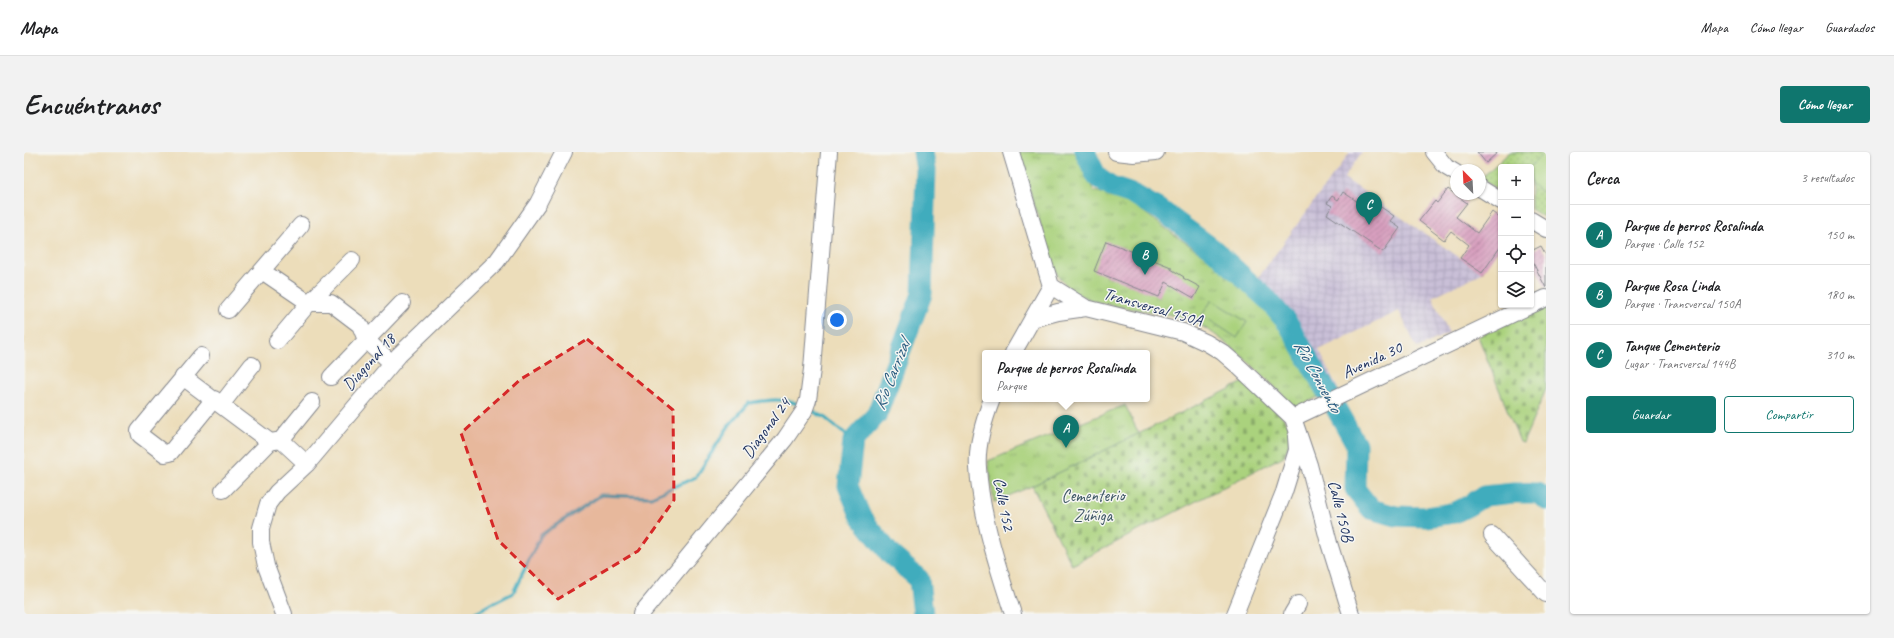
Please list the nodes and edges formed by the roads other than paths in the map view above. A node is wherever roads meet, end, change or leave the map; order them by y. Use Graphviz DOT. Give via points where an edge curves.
graph roads {
  1 [pos="564,152"];
  2 [pos="829,152"];
  3 [pos="1011,152"];
  4 [pos="1116,152"];
  5 [pos="1156,152"];
  6 [pos="1421,152"];
  7 [pos="1434,152"];
  8 [pos="1450,169"];
  9 [pos="1450,169"];
  10 [pos="1486,192"];
  11 [pos="1499,200"];
  12 [pos="1534,222"];
  13 [pos="301,225"];
  14 [pos="1546,229"];
  15 [pos="352,260"];
  16 [pos="262,271"];
  17 [pos="1051,286"];
  18 [pos="1546,298"];
  19 [pos="309,303"];
  20 [pos="402,303"];
  21 [pos="1086,308"];
  22 [pos="228,310"];
  23 [pos="1032,319"];
  24 [pos="366,340"];
  25 [pos="277,341"];
  26 [pos="1014,350"];
  27 [pos="201,356"];
  28 [pos="392,363"];
  29 [pos="252,365"];
  30 [pos="183,377"];
  31 [pos="332,377"];
  32 [pos="217,402"];
  33 [pos="312,402"];
  34 [pos="991,402"];
  35 [pos="1293,418"];
  36 [pos="275,441"];
  37 [pos="307,464"];
  38 [pos="223,490"];
  39 [pos="1492,535"];
  40 [pos="1546,594"];
  41 [pos="284,614"];
  42 [pos="641,614"];
  43 [pos="1013,614"];
  44 [pos="1235,614"];
  45 [pos="1350,614"];
  1 -- 28 [label="street, Diagonal 18" via="538,203 497,261"];
  2 -- 42 [label="street, Diagonal 24" via="812,369 804,411 785,439"];
  3 -- 17 [label="street"];
  4 -- 5 [label="street"];
  6 -- 8 [label="street"];
  7 -- 9 [label="street"];
  10 -- 11 [label="street"];
  12 -- 14 [label="street"];
  13 -- 16 [label="street"];
  15 -- 19 [label="street"];
  16 -- 19 [label="street"];
  16 -- 22 [label="street"];
  17 -- 21 [label="street, Transversal 150A"];
  17 -- 23 [label="street"];
  18 -- 35 [label="street, Avenida 30"];
  19 -- 24 [label="street" via="331,303 360,325"];
  19 -- 25 [label="street"];
  20 -- 24 [label="street"];
  21 -- 23 [label="street"];
  21 -- 35 [label="street, Transversal 150A" via="1195,336 1222,352"];
  23 -- 26 [label="street"];
  24 -- 28 [label="street"];
  24 -- 31 [label="street"];
  27 -- 30 [label="street"];
  28 -- 37 [label="street, Diagonal 18"];
  29 -- 32 [label="street"];
  30 -- 32 [label="street"];
  30 -- 32 [label="street" via="139,431 140,435 165,454 170,453"];
  32 -- 36 [label="street"];
  33 -- 36 [label="street"];
  34 -- 43 [label="street, Calle 152" via="984,424 978,467 992,543"];
  35 -- 44 [label="street" via="1297,440 1296,453 1271,529"];
  35 -- 45 [label="street, Calle 150B" via="1309,465"];
  36 -- 37 [label="street"];
  36 -- 38 [label="street"];
  37 -- 41 [label="street, Diagonal 18" via="268,504 261,528 266,566"];
  39 -- 40 [label="street"];
}
